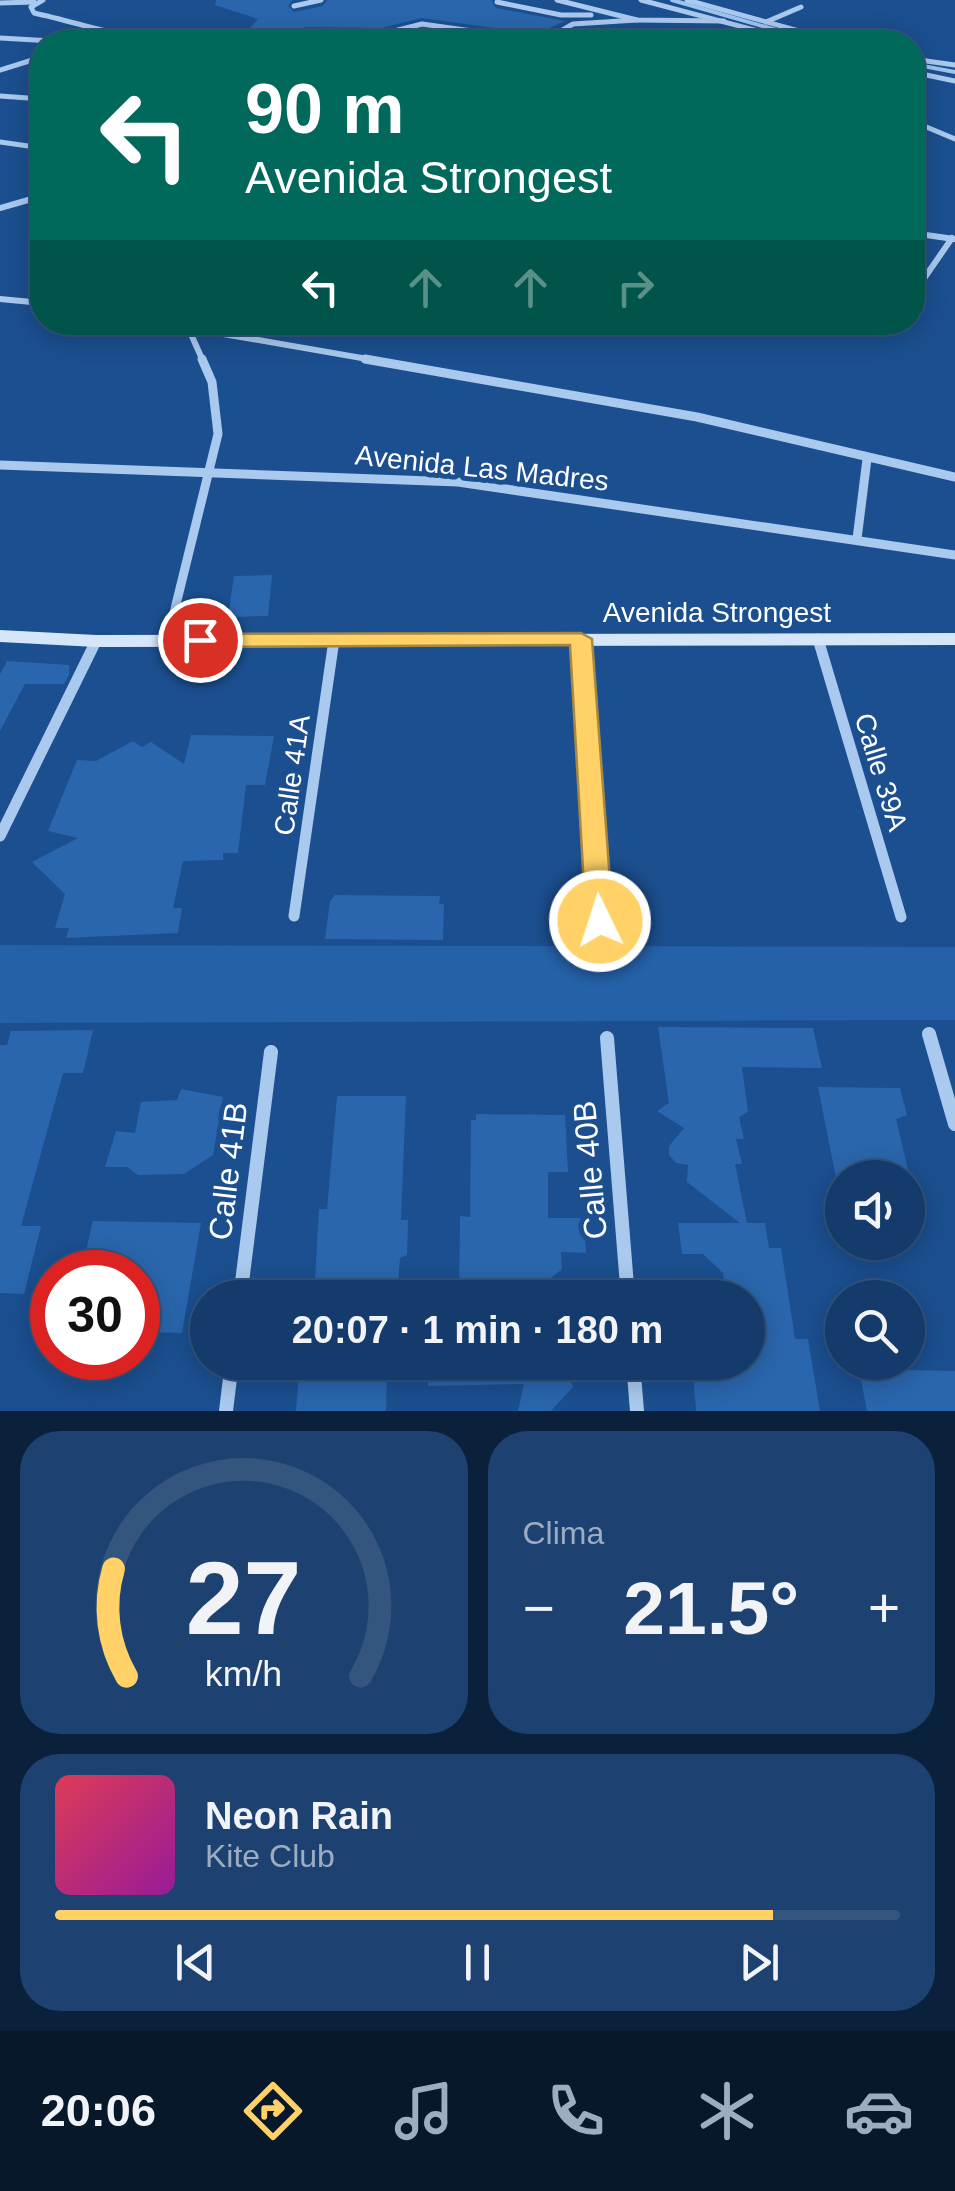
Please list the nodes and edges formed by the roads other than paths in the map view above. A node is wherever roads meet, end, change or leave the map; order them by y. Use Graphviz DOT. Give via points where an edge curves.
graph roads {
  1 [pos="321,0"];
  2 [pos="558,0"];
  3 [pos="642,0"];
  4 [pos="687,0"];
  5 [pos="41,1"];
  6 [pos="653,1"];
  7 [pos="496,2"];
  8 [pos="0,4"];
  9 [pos="294,6"];
  10 [pos="801,7"];
  11 [pos="607,12"];
  12 [pos="637,20"];
  13 [pos="724,21"];
  14 [pos="765,22"];
  15 [pos="106,30"];
  16 [pos="398,30"];
  17 [pos="465,30"];
  18 [pos="563,30"];
  19 [pos="757,30"];
  20 [pos="795,30"];
  21 [pos="0,38"];
  22 [pos="30,40"];
  23 [pos="30,61"];
  24 [pos="925,61"];
  25 [pos="955,65"];
  26 [pos="0,70"];
  27 [pos="925,75"];
  28 [pos="955,81"];
  29 [pos="0,96"];
  30 [pos="30,98"];
  31 [pos="925,126"];
  32 [pos="955,139"];
  33 [pos="0,142"];
  34 [pos="30,146"];
  35 [pos="30,199"];
  36 [pos="0,208"];
  37 [pos="925,235"];
  38 [pos="954,239"];
  39 [pos="925,277"];
  40 [pos="0,299"];
  41 [pos="30,302"];
  42 [pos="191,335"];
  43 [pos="242,335"];
  44 [pos="867,460"];
  45 [pos="0,465"];
  46 [pos="210,474"];
  47 [pos="955,477"];
  48 [pos="856,539"];
  49 [pos="955,555"];
  50 [pos="0,636"];
  51 [pos="581,639"];
  52 [pos="955,639"];
  53 [pos="166,640"];
  54 [pos="334,640"];
  55 [pos="818,640"];
  56 [pos="96,641"];
  57 [pos="0,836"];
  58 [pos="294,916"];
  59 [pos="901,916"];
  60 [pos="600,921"];
  61 [pos="928,1034"];
  62 [pos="607,1038"];
  63 [pos="271,1052"];
  64 [pos="955,1124"];
  65 [pos="242,1280"];
  66 [pos="627,1280"];
  67 [pos="230,1380"];
  68 [pos="634,1380"];
  69 [pos="226,1411"];
  70 [pos="637,1411"];
  1 -- 9 [label="street"];
  2 -- 11 [label="street"];
  3 -- 6 [label="street"];
  4 -- 14 [label="street"];
  5 -- 8 [label="street"];
  5 -- 15 [label="street" via="31,6 34,12"];
  6 -- 13 [label="street"];
  7 -- 11 [label="street" via="561,15"];
  10 -- 14 [label="street"];
  11 -- 12 [label="street"];
  12 -- 13 [label="street"];
  12 -- 18 [label="street"];
  13 -- 19 [label="street"];
  14 -- 20 [label="street"];
  16 -- 17 [label="street" via="422,24"];
  21 -- 22 [label="street"];
  23 -- 26 [label="street"];
  24 -- 25 [label="street"];
  27 -- 28 [label="street"];
  29 -- 30 [label="street"];
  31 -- 32 [label="street"];
  33 -- 34 [label="street"];
  35 -- 36 [label="street"];
  37 -- 38 [label="street"];
  38 -- 39 [label="street"];
  40 -- 41 [label="street"];
  42 -- 46 [label="street" via="216,404"];
  43 -- 44 [label="street" via="697,417"];
  44 -- 47 [label="street"];
  44 -- 48 [label="street"];
  45 -- 46 [label="street, Avenida Las Madres"];
  46 -- 48 [label="street, Avenida Las Madres" via="458,482"];
  46 -- 53 [label="street"];
  48 -- 49 [label="street, Avenida Las Madres"];
  50 -- 56 [label="main road, Avenida Strongest"];
  51 -- 54 [label="main road, Avenida Strongest"];
  51 -- 55 [label="main road, Avenida Strongest"];
  51 -- 60 [label="street"];
  52 -- 55 [label="main road, Avenida Strongest"];
  53 -- 54 [label="main road, Avenida Strongest"];
  53 -- 56 [label="main road, Avenida Strongest"];
  54 -- 58 [label="street, Calle 41A"];
  55 -- 59 [label="street, Calle 39A"];
  56 -- 57 [label="street"];
  61 -- 64 [label="street"];
  62 -- 66 [label="street, Calle 40B"];
  63 -- 65 [label="street, Calle 41B"];
  67 -- 69 [label="street"];
  68 -- 70 [label="street"];
}
